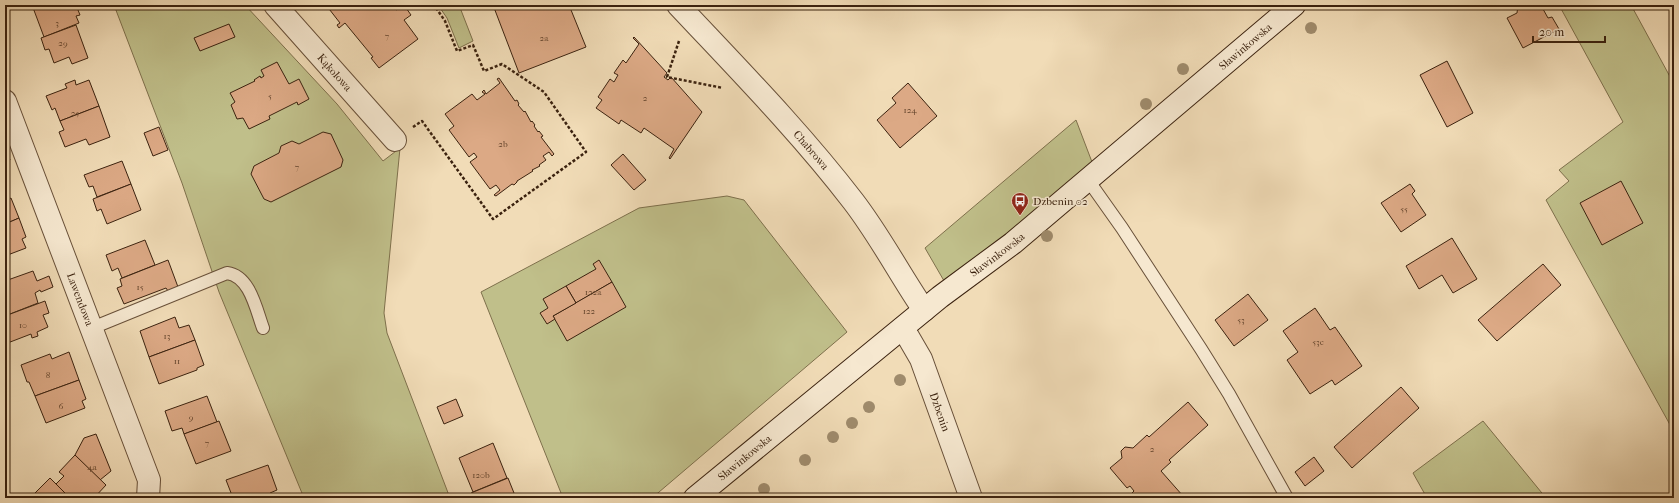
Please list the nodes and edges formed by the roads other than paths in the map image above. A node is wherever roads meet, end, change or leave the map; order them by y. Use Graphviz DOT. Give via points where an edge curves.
graph roads {
  1 [pos="275,5"];
  2 [pos="678,5"];
  3 [pos="1294,5"];
  4 [pos="5,101"];
  5 [pos="395,140"];
  6 [pos="1088,180"];
  7 [pos="924,310"];
  8 [pos="92,328"];
  9 [pos="263,328"];
  10 [pos="903,328"];
  11 [pos="148,498"];
  12 [pos="695,498"];
  13 [pos="971,498"];
  14 [pos="1287,498"];
  1 -- 5 [label="street, Kąkolowa"];
  2 -- 7 [label="street, Chabrowa" via="792,126 826,166 869,224"];
  3 -- 6 [label="street, Sławinkowska"];
  4 -- 8 [label="street, Lawendowa"];
  6 -- 7 [label="street, Sławinkowska" via="1013,243"];
  6 -- 14 [label="lane" via="1202,349 1230,394"];
  7 -- 10 [label="street, Sławinkowska"];
  8 -- 9 [label="lane" via="227,273 235,274 247,288"];
  8 -- 11 [label="street, Lawendowa" via="150,480"];
  10 -- 12 [label="street, Sławinkowska"];
  10 -- 13 [label="street, Dzbenin" via="922,359"];
}
